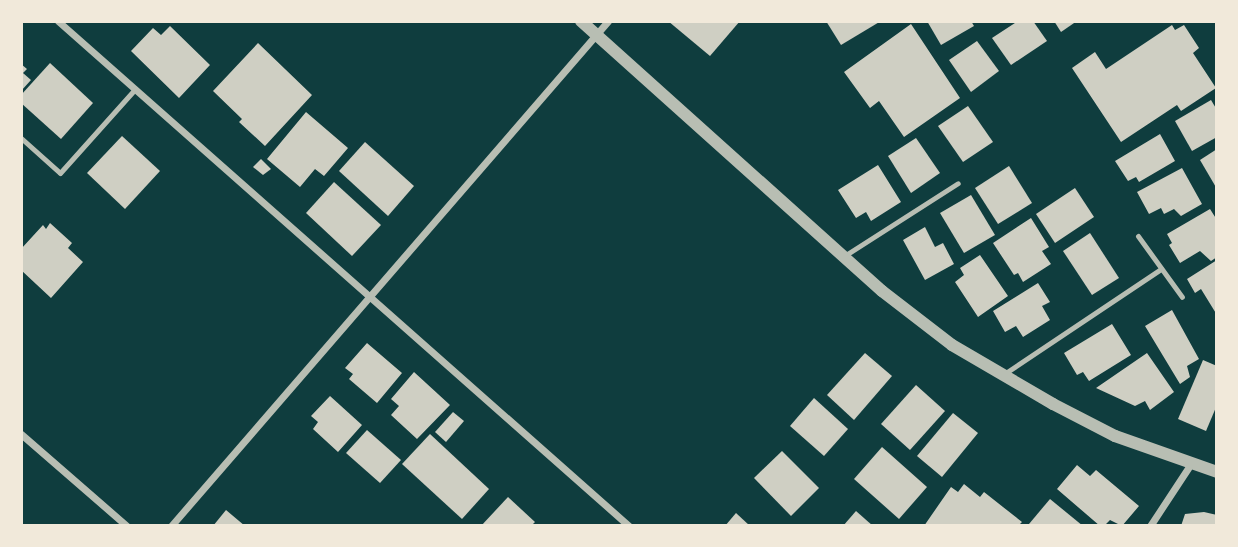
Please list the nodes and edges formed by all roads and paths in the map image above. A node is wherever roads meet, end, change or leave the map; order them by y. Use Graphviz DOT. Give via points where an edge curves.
graph roads {
  1 [pos="58,21"];
  2 [pos="581,21"];
  3 [pos="608,21"];
  4 [pos="596,35"];
  5 [pos="135,89"];
  6 [pos="21,138"];
  7 [pos="958,183"];
  8 [pos="1138,236"];
  9 [pos="844,256"];
  10 [pos="1161,270"];
  11 [pos="371,296"];
  12 [pos="1182,298"];
  13 [pos="1001,376"];
  14 [pos="21,433"];
  15 [pos="1190,465"];
  16 [pos="1217,472"];
  17 [pos="127,526"];
  18 [pos="171,526"];
  19 [pos="629,526"];
  20 [pos="1150,526"];
  1 -- 5 [label="street"];
  2 -- 4 [label="street"];
  3 -- 4 [label="street"];
  4 -- 9 [label="street"];
  4 -- 11 [label="street"];
  5 -- 6 [label="lane" via="60,173"];
  5 -- 11 [label="street"];
  7 -- 9 [label="lane"];
  8 -- 10 [label="lane"];
  9 -- 13 [label="street" via="932,330"];
  10 -- 12 [label="lane"];
  10 -- 13 [label="lane"];
  11 -- 18 [label="street"];
  11 -- 19 [label="street"];
  13 -- 15 [label="street" via="1115,436"];
  14 -- 17 [label="street"];
  15 -- 16 [label="street"];
  15 -- 20 [label="street"];
}
